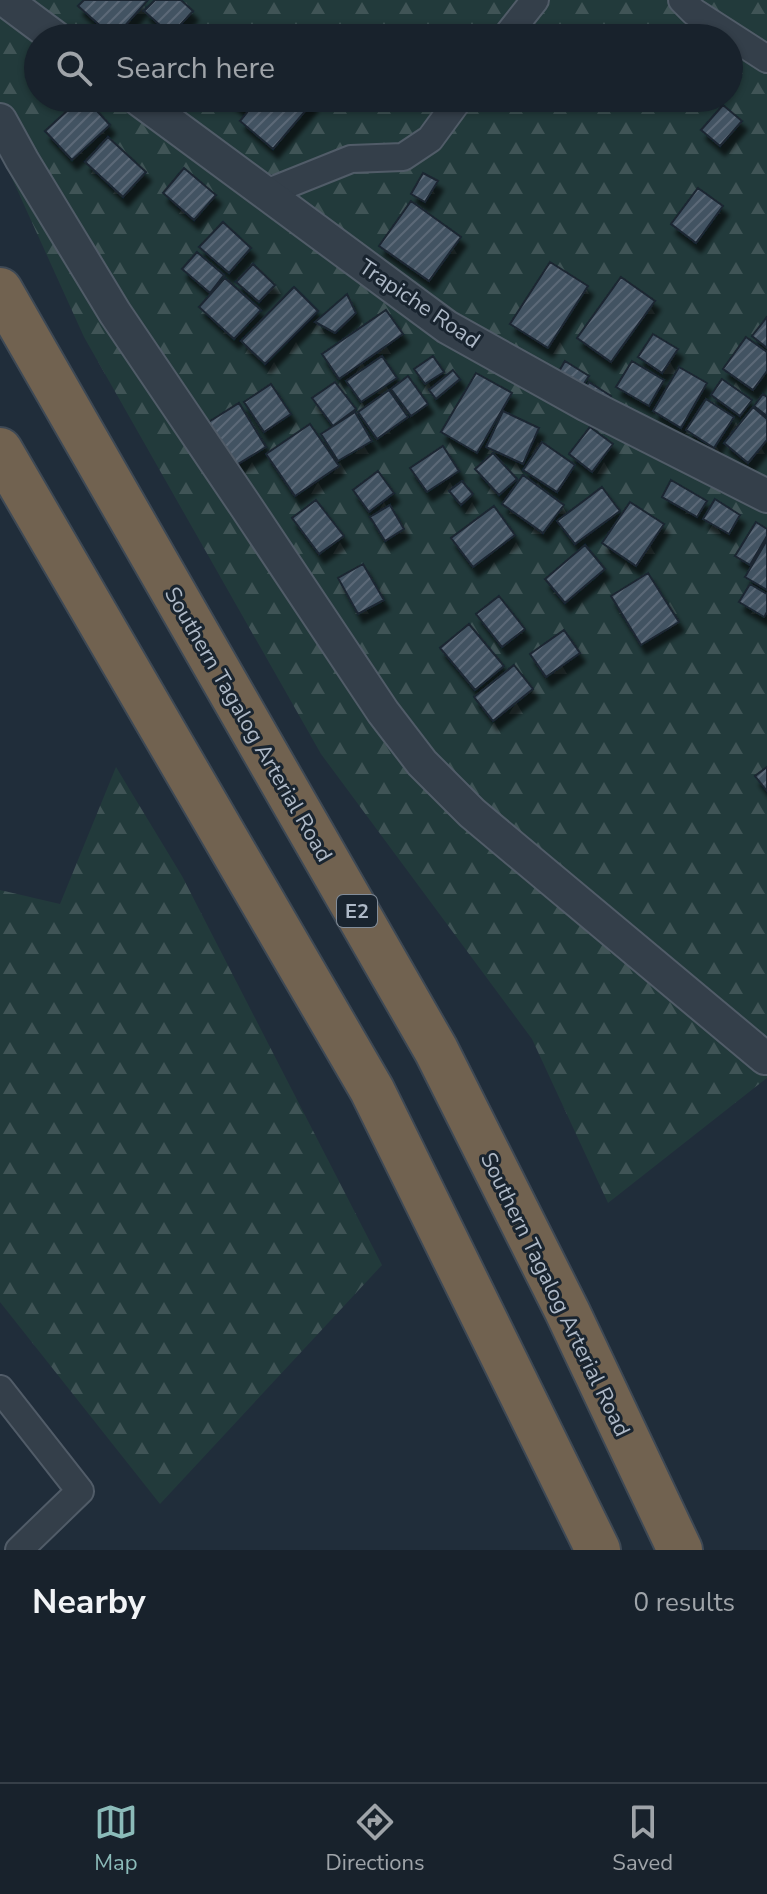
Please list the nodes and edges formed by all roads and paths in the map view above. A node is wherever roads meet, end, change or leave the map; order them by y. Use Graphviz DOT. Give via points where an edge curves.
graph roads {
  1 [pos="5,0"];
  2 [pos="535,0"];
  3 [pos="682,0"];
  4 [pos="37,24"];
  5 [pos="516,24"];
  6 [pos="713,24"];
  7 [pos="743,44"];
  8 [pos="767,59"];
  9 [pos="156,112"];
  10 [pos="450,112"];
  11 [pos="0,120"];
  12 [pos="266,193"];
  13 [pos="0,290"];
  14 [pos="0,450"];
  15 [pos="764,489"];
  16 [pos="765,1058"];
  17 [pos="0,1389"];
  18 [pos="19,1550"];
  19 [pos="598,1550"];
  20 [pos="680,1550"];
  1 -- 4 [label="street"];
  2 -- 5 [label="street"];
  3 -- 6 [label="street"];
  7 -- 8 [label="street"];
  9 -- 12 [label="street, Trapiche Road"];
  10 -- 12 [label="street" via="430,139 403,157 351,159"];
  11 -- 16 [label="street" via="115,313 422,763 472,813"];
  12 -- 15 [label="street, Trapiche Road" via="447,327 587,405"];
  13 -- 20 [label="highway, Southern Tagalog Arterial Road / E2" via="436,1050"];
  14 -- 19 [label="highway" via="372,1090"];
  17 -- 18 [label="street" via="80,1491"];
}
